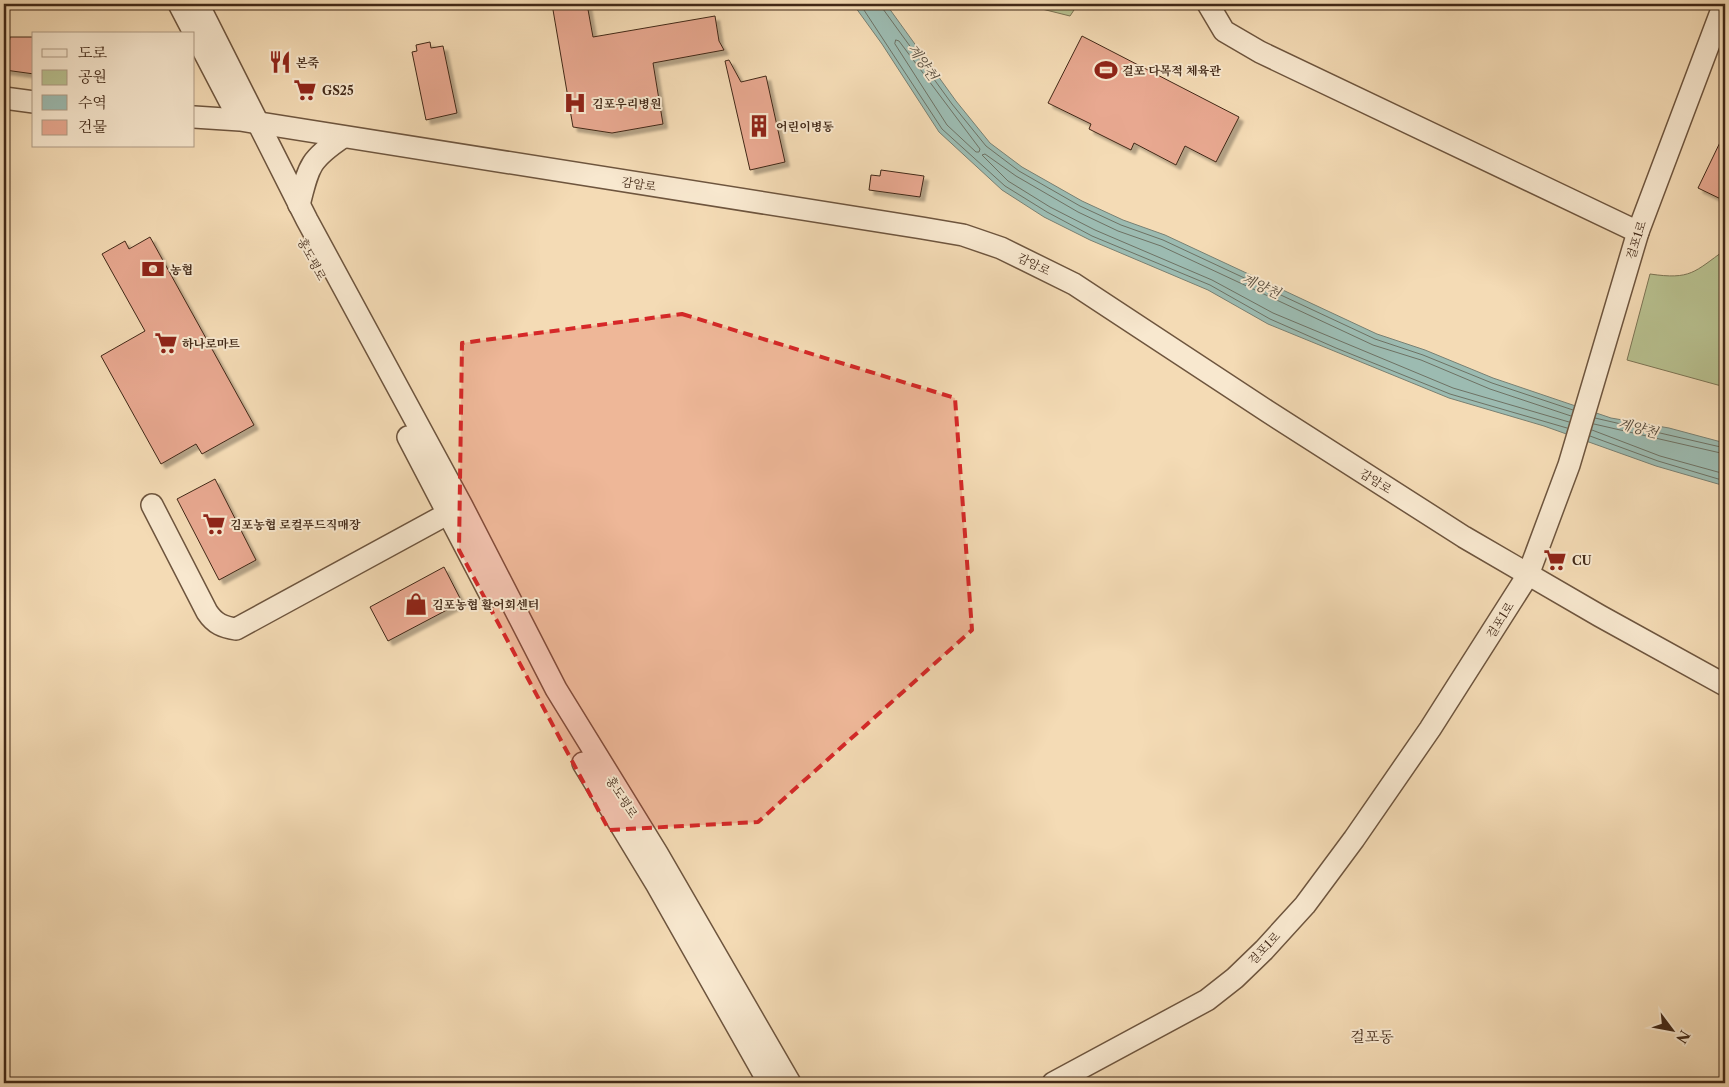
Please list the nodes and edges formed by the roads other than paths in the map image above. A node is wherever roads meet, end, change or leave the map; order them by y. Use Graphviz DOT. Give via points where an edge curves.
graph roads {
  1 [pos="179,4"];
  2 [pos="198,4"];
  3 [pos="1208,4"];
  4 [pos="1724,4"];
  5 [pos="4,98"];
  6 [pos="32,102"];
  7 [pos="195,117"];
  8 [pos="249,122"];
  9 [pos="343,137"];
  10 [pos="299,205"];
  11 [pos="1638,232"];
  12 [pos="152,505"];
  13 [pos="455,509"];
  14 [pos="1528,575"];
  15 [pos="1725,685"];
  16 [pos="769,1083"];
  17 [pos="790,1083"];
  18 [pos="1053,1083"];
  1 -- 8 [label="street, 홍도평로"];
  2 -- 8 [label="street, 홍도평로"];
  3 -- 11 [label="street" via="1224,31 1260,52"];
  4 -- 11 [label="street, 걸포1로"];
  5 -- 6 [label="street"];
  7 -- 8 [label="street, 감암로"];
  8 -- 9 [label="street, 감암로"];
  8 -- 10 [label="street, 홍도평로"];
  8 -- 13 [label="street, 홍도평로"];
  9 -- 10 [label="street" via="314,159"];
  9 -- 14 [label="street, 감암로" via="922,228 963,235 1001,248 1074,284 1267,411"];
  10 -- 13 [label="street, 홍도평로"];
  11 -- 14 [label="street, 걸포1로" via="1569,465"];
  12 -- 13 [label="street" via="207,612 214,622 236,630"];
  13 -- 16 [label="street, 홍도평로" via="545,699 657,885"];
  13 -- 17 [label="street, 홍도평로" via="556,690 657,853"];
  14 -- 15 [label="street, 감암로"];
  14 -- 18 [label="street, 걸포1로" via="1430,729 1354,839 1305,904 1264,950 1207,1000"];
}
